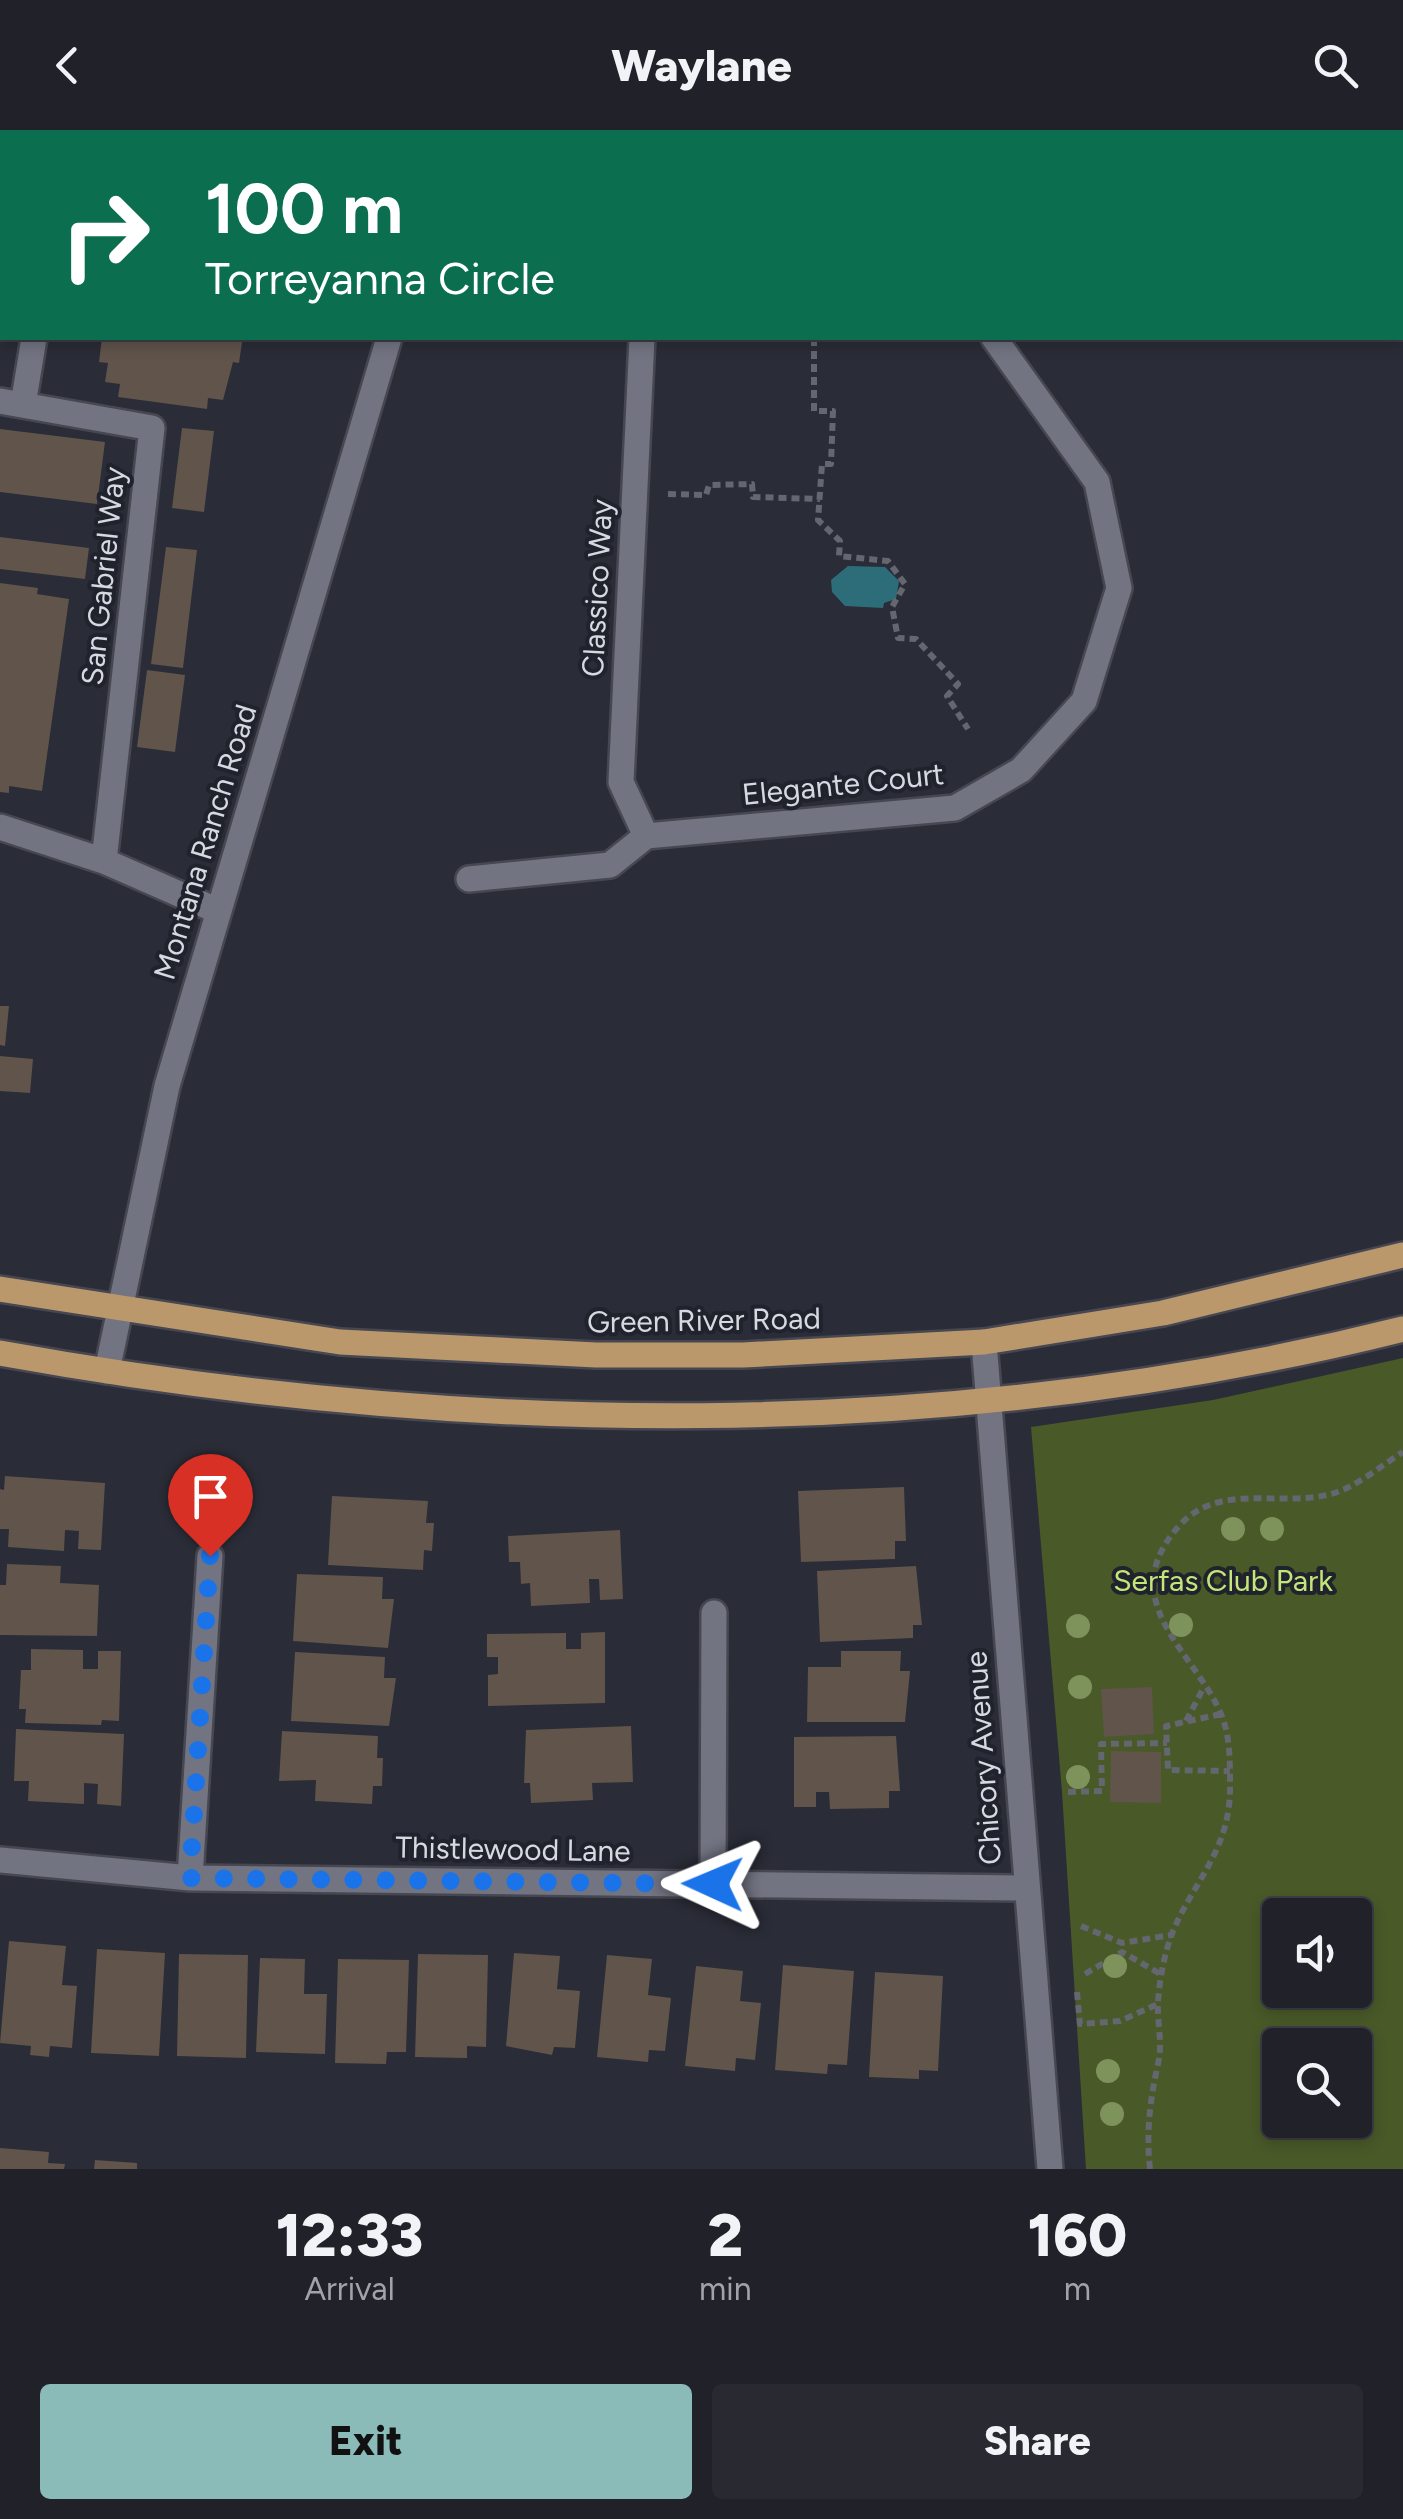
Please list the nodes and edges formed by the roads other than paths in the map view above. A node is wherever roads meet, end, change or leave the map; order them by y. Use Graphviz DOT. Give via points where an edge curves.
graph roads {
  1 [pos="33,340"];
  2 [pos="389,340"];
  3 [pos="642,340"];
  4 [pos="995,340"];
  5 [pos="12,403"];
  6 [pos="0,827"];
  7 [pos="646,836"];
  8 [pos="104,861"];
  9 [pos="469,879"];
  10 [pos="218,911"];
  11 [pos="1403,1255"];
  12 [pos="0,1289"];
  13 [pos="120,1309"];
  14 [pos="1403,1330"];
  15 [pos="984,1342"];
  16 [pos="0,1354"];
  17 [pos="107,1371"];
  18 [pos="988,1404"];
  19 [pos="210,1556"];
  20 [pos="714,1613"];
  21 [pos="0,1860"];
  22 [pos="190,1878"];
  23 [pos="713,1884"];
  24 [pos="1025,1888"];
  25 [pos="1050,2169"];
  1 -- 5 [label="street, San Gabriel Way"];
  2 -- 10 [label="street, Montana Ranch Road"];
  3 -- 7 [label="street, Classico Way" via="621,782"];
  4 -- 7 [label="street, Elegante Court" via="1097,482 1119,588 1084,700 1021,770 955,808"];
  5 -- 8 [label="street, San Gabriel Way" via="152,428"];
  6 -- 8 [label="street"];
  7 -- 9 [label="street" via="610,864"];
  8 -- 10 [label="street"];
  10 -- 13 [label="street, Montana Ranch Road" via="167,1086"];
  11 -- 15 [label="main road, Green River Road" via="1238,1298"];
  12 -- 13 [label="main road, Green River Road"];
  13 -- 15 [label="main road, Green River Road" via="340,1342 596,1355 743,1356"];
  13 -- 17 [label="street, Montana Ranch Road"];
  14 -- 18 [label="main road"];
  15 -- 18 [label="street, Chicory Avenue"];
  16 -- 17 [label="main road"];
  17 -- 18 [label="main road" via="335,1403 545,1414 775,1416"];
  18 -- 24 [label="street, Chicory Avenue"];
  19 -- 22 [label="street"];
  20 -- 23 [label="street"];
  21 -- 22 [label="street, Thistlewood Lane"];
  22 -- 23 [label="street, Thistlewood Lane"];
  23 -- 24 [label="street, Thistlewood Lane"];
  24 -- 25 [label="street, Chicory Avenue"];
}
